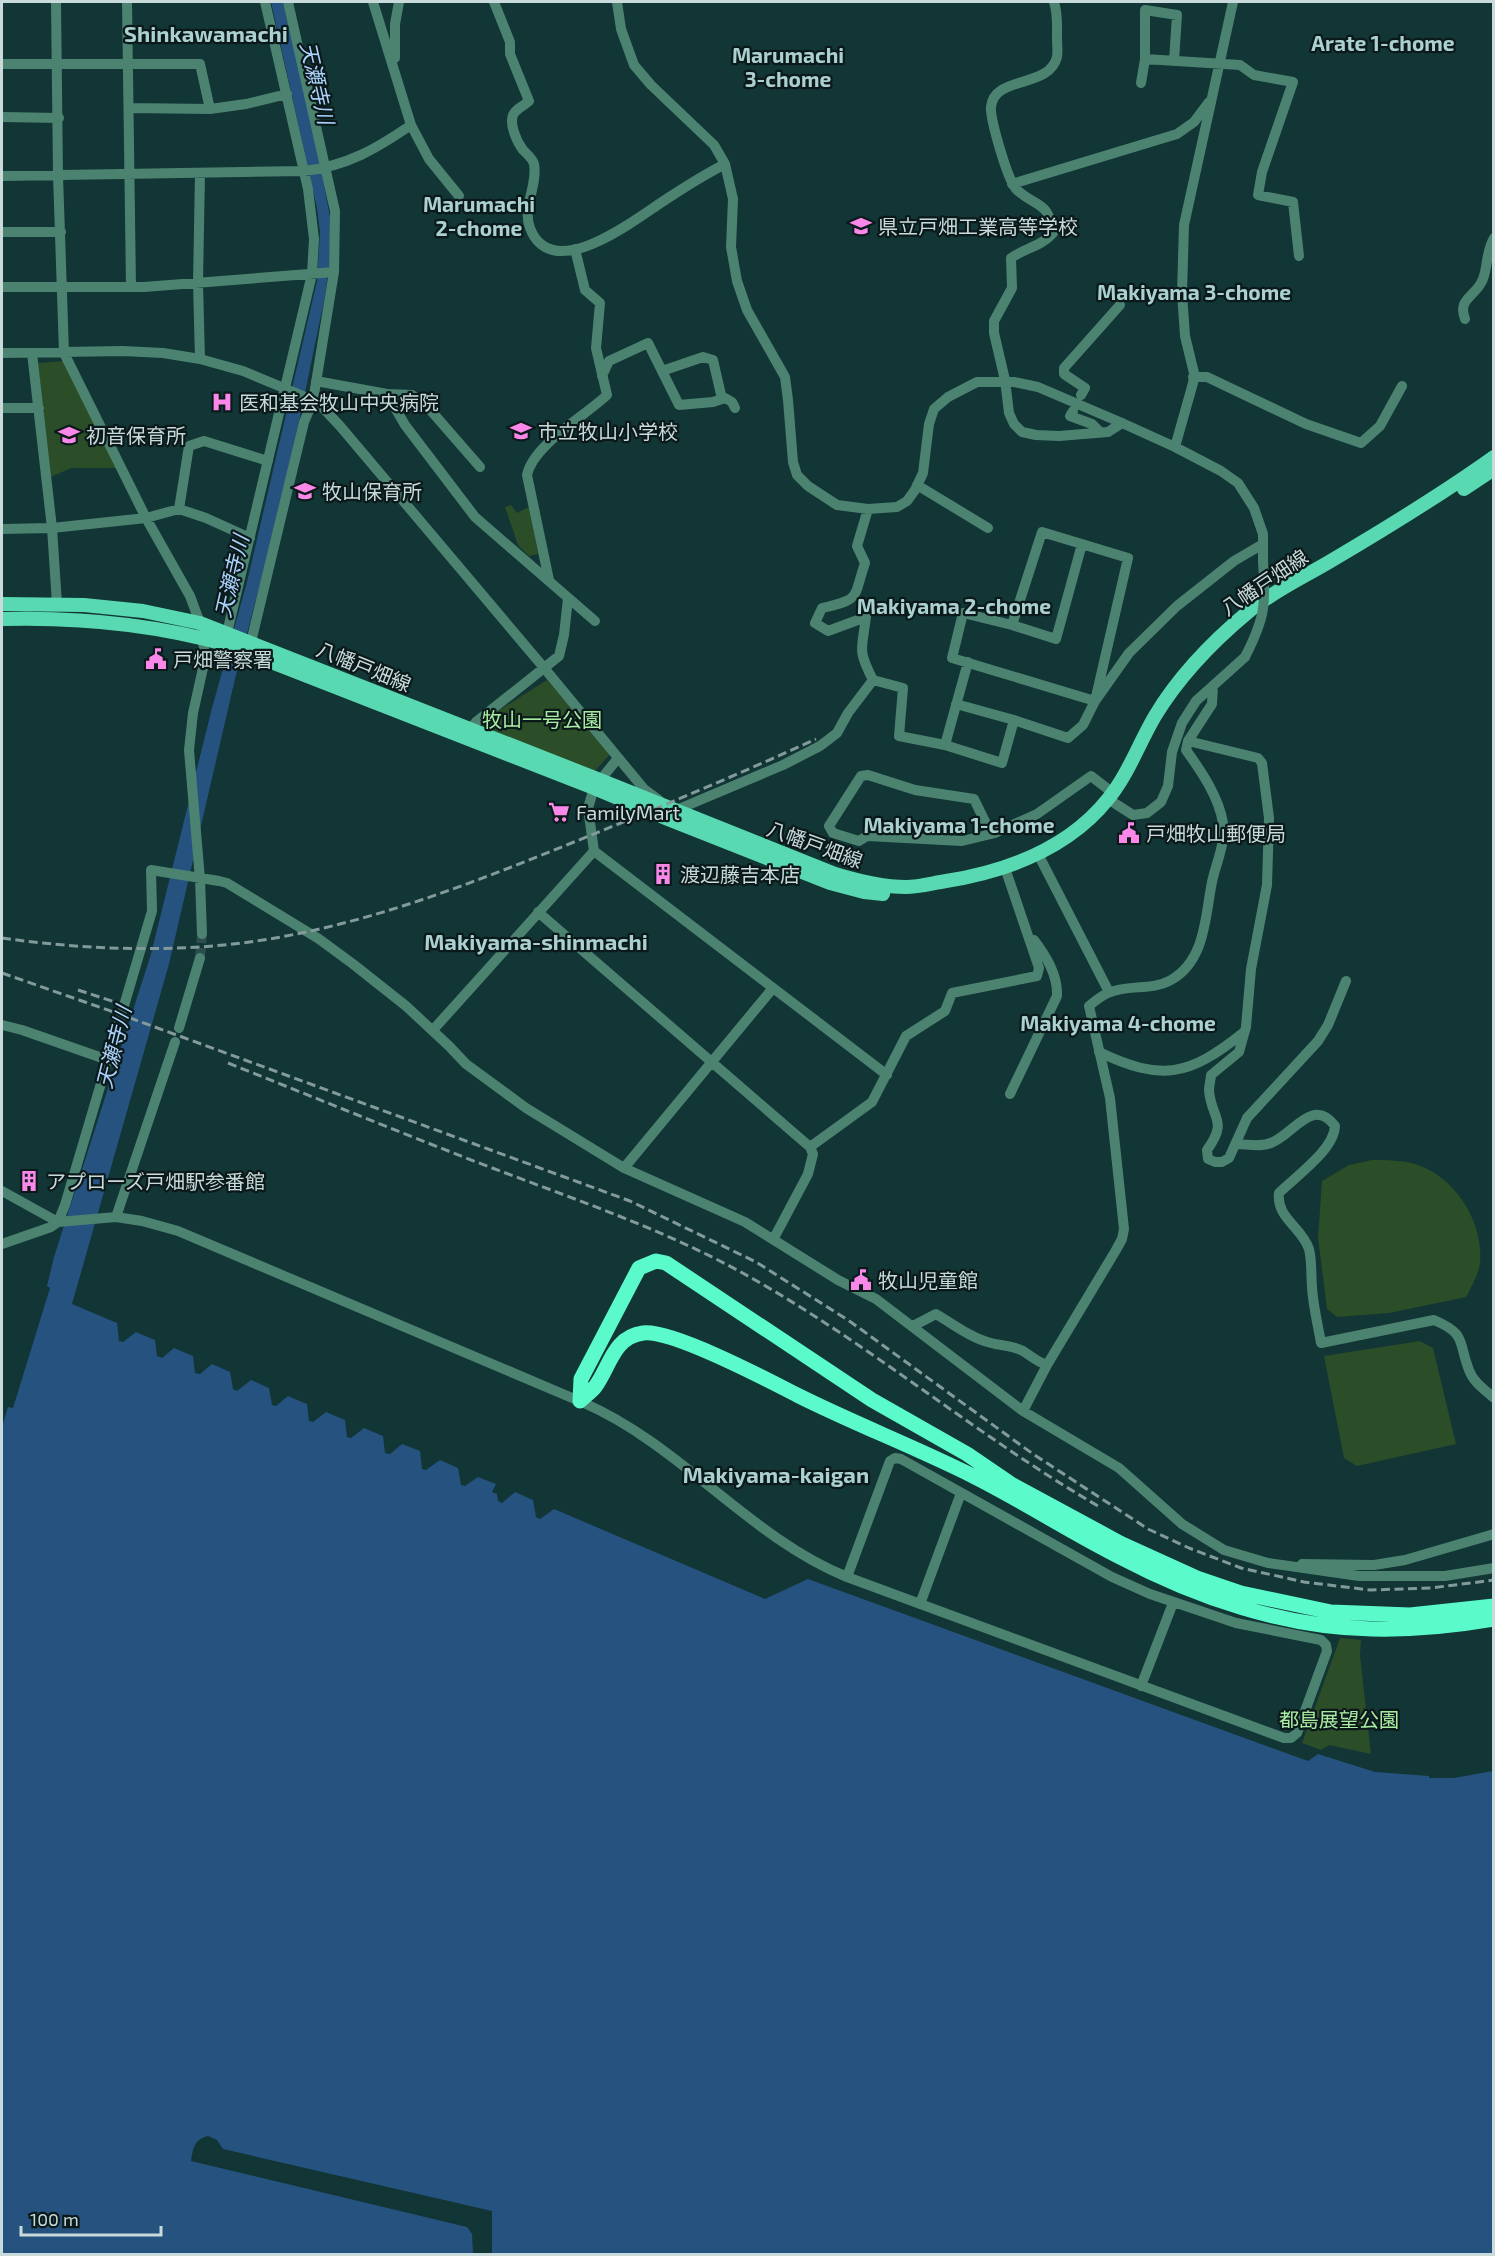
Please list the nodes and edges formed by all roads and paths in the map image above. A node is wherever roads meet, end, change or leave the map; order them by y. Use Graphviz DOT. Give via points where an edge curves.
graph roads {
  1 [pos="56,2"];
  2 [pos="127,2"];
  3 [pos="265,2"];
  4 [pos="288,2"];
  5 [pos="373,2"];
  6 [pos="399,2"];
  7 [pos="494,2"];
  8 [pos="617,2"];
  9 [pos="1054,2"];
  10 [pos="1233,2"];
  11 [pos="1145,58"];
  12 [pos="1174,61"];
  13 [pos="2,64"];
  14 [pos="57,64"];
  15 [pos="128,64"];
  16 [pos="1220,65"];
  17 [pos="395,71"];
  18 [pos="1141,83"];
  19 [pos="287,94"];
  20 [pos="1211,99"];
  21 [pos="129,108"];
  22 [pos="210,109"];
  23 [pos="2,117"];
  24 [pos="58,118"];
  25 [pos="411,125"];
  26 [pos="725,164"];
  27 [pos="327,168"];
  28 [pos="304,171"];
  29 [pos="200,172"];
  30 [pos="131,174"];
  31 [pos="58,175"];
  32 [pos="2,176"];
  33 [pos="1012,184"];
  34 [pos="459,196"];
  35 [pos="2,232"];
  36 [pos="61,232"];
  37 [pos="1494,238"];
  38 [pos="574,249"];
  39 [pos="1299,256"];
  40 [pos="334,272"];
  41 [pos="312,274"];
  42 [pos="198,284"];
  43 [pos="2,287"];
  44 [pos="62,287"];
  45 [pos="131,287"];
  46 [pos="1120,305"];
  47 [pos="1465,320"];
  48 [pos="2,353"];
  49 [pos="32,353"];
  50 [pos="64,353"];
  51 [pos="200,359"];
  52 [pos="662,371"];
  53 [pos="602,376"];
  54 [pos="1193,377"];
  55 [pos="1005,380"];
  56 [pos="316,381"];
  57 [pos="1402,386"];
  58 [pos="288,389"];
  59 [pos="387,394"];
  60 [pos="1081,395"];
  61 [pos="722,399"];
  62 [pos="310,400"];
  63 [pos="788,400"];
  64 [pos="775,402"];
  65 [pos="2,408"];
  66 [pos="39,408"];
  67 [pos="735,408"];
  68 [pos="1073,411"];
  69 [pos="1122,423"];
  70 [pos="1100,432"];
  71 [pos="1175,447"];
  72 [pos="1494,458"];
  73 [pos="268,461"];
  74 [pos="480,467"];
  75 [pos="1494,469"];
  76 [pos="917,485"];
  77 [pos="179,509"];
  78 [pos="868,509"];
  79 [pos="146,518"];
  80 [pos="52,528"];
  81 [pos="988,528"];
  82 [pos="2,529"];
  83 [pos="250,538"];
  84 [pos="1082,544"];
  85 [pos="1263,544"];
  86 [pos="549,580"];
  87 [pos="568,598"];
  88 [pos="2,604"];
  89 [pos="57,604"];
  90 [pos="2,618"];
  91 [pos="595,621"];
  92 [pos="200,623"];
  93 [pos="1012,625"];
  94 [pos="203,638"];
  95 [pos="229,638"];
  96 [pos="248,645"];
  97 [pos="968,662"];
  98 [pos="545,669"];
  99 [pos="873,680"];
  100 [pos="1212,686"];
  101 [pos="1095,701"];
  102 [pos="956,704"];
  103 [pos="1014,720"];
  104 [pos="470,729"];
  105 [pos="1188,741"];
  106 [pos="945,745"];
  107 [pos="618,758"];
  108 [pos="597,784"];
  109 [pos="1112,799"];
  110 [pos="674,811"];
  111 [pos="991,834"];
  112 [pos="594,851"];
  113 [pos="1040,858"];
  114 [pos="1007,872"];
  115 [pos="195,878"];
  116 [pos="538,912"];
  117 [pos="1029,933"];
  118 [pos="201,934"];
  119 [pos="200,958"];
  120 [pos="1346,981"];
  121 [pos="773,988"];
  122 [pos="1109,992"];
  123 [pos="2,1025"];
  124 [pos="179,1028"];
  125 [pos="433,1030"];
  126 [pos="1244,1033"];
  127 [pos="175,1042"];
  128 [pos="1099,1052"];
  129 [pos="108,1060"];
  130 [pos="712,1062"];
  131 [pos="886,1075"];
  132 [pos="1010,1094"];
  133 [pos="1236,1144"];
  134 [pos="810,1147"];
  135 [pos="624,1168"];
  136 [pos="2,1191"];
  137 [pos="116,1217"];
  138 [pos="58,1222"];
  139 [pos="774,1238"];
  140 [pos="2,1244"];
  141 [pos="913,1326"];
  142 [pos="1047,1365"];
  143 [pos="1494,1398"];
  144 [pos="580,1401"];
  145 [pos="1023,1411"];
  146 [pos="961,1493"];
  147 [pos="1494,1534"];
  148 [pos="1268,1563"];
  149 [pos="1494,1568"];
  150 [pos="848,1577"];
  151 [pos="1173,1603"];
  152 [pos="920,1604"];
  153 [pos="1494,1606"];
  154 [pos="1494,1619"];
  155 [pos="1142,1686"];
  1 -- 14 [label="street"];
  2 -- 15 [label="street"];
  3 -- 19 [label="street"];
  4 -- 27 [label="street"];
  5 -- 17 [label="street"];
  6 -- 17 [label="street"];
  7 -- 38 [label="street" via="529,101 511,120 518,144 534,162 528,221 541,244 554,251"];
  8 -- 26 [label="street" via="621,29 634,65 714,145"];
  9 -- 33 [label="street" via="1057,57 1051,69 1005,88 991,105"];
  10 -- 16 [label="street"];
  11 -- 12 [label="street"];
  11 -- 12 [label="street" via="1145,10 1177,15"];
  11 -- 18 [label="street"];
  12 -- 16 [label="street"];
  13 -- 14 [label="street"];
  14 -- 15 [label="street"];
  14 -- 24 [label="street"];
  15 -- 21 [label="street"];
  15 -- 22 [label="street" via="200,64"];
  16 -- 20 [label="street"];
  16 -- 39 [label="street" via="1240,65 1254,75 1293,82 1258,195 1293,202"];
  17 -- 25 [label="street"];
  19 -- 22 [label="street"];
  19 -- 28 [label="street"];
  20 -- 33 [label="street" via="1194,122 1177,134"];
  20 -- 54 [label="street" via="1184,225 1182,293"];
  21 -- 22 [label="street"];
  21 -- 30 [label="street"];
  23 -- 24 [label="street"];
  24 -- 31 [label="street"];
  25 -- 27 [label="street" via="375,150"];
  25 -- 34 [label="street" via="429,159"];
  26 -- 38 [label="street" via="597,243"];
  26 -- 63 [label="street" via="733,199 731,247 737,281 747,310 785,377"];
  27 -- 28 [label="street"];
  27 -- 40 [label="street" via="335,210"];
  28 -- 29 [label="street"];
  28 -- 41 [label="street" via="314,239"];
  29 -- 30 [label="street"];
  29 -- 42 [label="street"];
  30 -- 31 [label="street"];
  30 -- 45 [label="street"];
  31 -- 32 [label="street"];
  31 -- 36 [label="street"];
  33 -- 55 [label="street" via="1047,210 1053,233 1046,241 1011,258 1012,288 994,321"];
  35 -- 36 [label="street"];
  36 -- 44 [label="street"];
  37 -- 47 [label="street" via="1484,277 1464,304"];
  38 -- 53 [label="street" via="585,290 600,303 596,348"];
  40 -- 41 [label="street"];
  40 -- 56 [label="street"];
  41 -- 42 [label="street"];
  41 -- 58 [label="street"];
  42 -- 45 [label="street"];
  42 -- 51 [label="street"];
  43 -- 44 [label="street"];
  44 -- 45 [label="street"];
  44 -- 50 [label="street"];
  46 -- 60 [label="street" via="1064,368 1064,374 1085,388"];
  48 -- 49 [label="street"];
  49 -- 50 [label="street"];
  49 -- 66 [label="street"];
  50 -- 51 [label="street" via="163,353"];
  50 -- 79 [label="street"];
  51 -- 58 [label="street" via="243,370"];
  52 -- 53 [label="street" via="648,343 609,361"];
  52 -- 61 [label="street" via="679,405"];
  52 -- 61 [label="street" via="703,357 713,360"];
  53 -- 86 [label="street" via="607,395 562,430 529,464 527,475"];
  54 -- 57 [label="street" via="1206,377 1305,424 1361,443 1380,426"];
  54 -- 71 [label="street"];
  55 -- 69 [label="street" via="1038,387"];
  55 -- 70 [label="street" via="1009,413 1022,432 1059,436"];
  55 -- 76 [label="street" via="977,382 934,409 923,473"];
  56 -- 59 [label="street"];
  56 -- 62 [label="street"];
  58 -- 62 [label="street"];
  58 -- 73 [label="street"];
  59 -- 74 [label="street" via="412,395 426,405"];
  59 -- 86 [label="street" via="405,425 475,517"];
  61 -- 67 [label="street" via="732,402"];
  62 -- 96 [label="street"];
  62 -- 98 [label="street" via="340,426"];
  63 -- 64 [label="street"];
  63 -- 78 [label="street" via="797,476 837,505"];
  65 -- 66 [label="street"];
  66 -- 80 [label="street"];
  68 -- 70 [label="street" via="1070,416 1092,424"];
  69 -- 70 [label="street" via="1108,432"];
  69 -- 71 [label="street"];
  71 -- 85 [label="street" via="1238,483 1254,508"];
  72 -- 109 [label="main road, 八幡戸畑線" via="1250,610 1205,650 1155,716"];
  73 -- 77 [label="street" via="204,441 189,446"];
  73 -- 83 [label="street"];
  75 -- 109 [label="main road, 八幡戸畑線" via="1255,617 1212,655 1184,690 1163,720 1126,790"];
  76 -- 78 [label="street" via="907,501 897,507"];
  76 -- 81 [label="street"];
  77 -- 79 [label="street"];
  77 -- 83 [label="street"];
  78 -- 99 [label="street" via="857,546 865,563 854,597 822,608 815,623 828,631 866,617 861,653"];
  79 -- 80 [label="street"];
  79 -- 92 [label="street" via="190,596"];
  80 -- 82 [label="street"];
  80 -- 89 [label="street"];
  83 -- 95 [label="street"];
  84 -- 93 [label="street" via="1042,532"];
  84 -- 93 [label="street" via="1056,639"];
  84 -- 101 [label="street" via="1128,558"];
  85 -- 100 [label="street, bridge" via="1263,616 1245,657"];
  85 -- 101 [label="street" via="1234,561 1177,606 1129,654"];
  86 -- 87 [label="street"];
  87 -- 91 [label="street"];
  87 -- 98 [label="street" via="559,656"];
  88 -- 89 [label="main road, 八幡戸畑線"];
  89 -- 92 [label="main road, 八幡戸畑線" via="143,611"];
  90 -- 94 [label="main road, 八幡戸畑線" via="81,619"];
  92 -- 94 [label="street"];
  92 -- 95 [label="main road, 八幡戸畑線"];
  93 -- 97 [label="street" via="963,613 952,658"];
  94 -- 95 [label="main road, 八幡戸畑線"];
  94 -- 115 [label="street" via="205,659 190,733"];
  95 -- 96 [label="main road, 八幡戸畑線"];
  96 -- 104 [label="main road, 八幡戸畑線"];
  96 -- 108 [label="main road, 八幡戸畑線"];
  97 -- 101 [label="street"];
  97 -- 102 [label="street"];
  98 -- 104 [label="street"];
  98 -- 107 [label="street"];
  99 -- 106 [label="street" via="903,688 899,736"];
  99 -- 110 [label="street" via="837,733 820,746"];
  100 -- 105 [label="street" via="1212,704"];
  100 -- 109 [label="street" via="1182,723 1161,802 1148,813 1133,815"];
  101 -- 103 [label="street" via="1083,725 1068,738"];
  102 -- 103 [label="street"];
  102 -- 106 [label="street"];
  103 -- 106 [label="street" via="1002,763"];
  104 -- 108 [label="main road, 八幡戸畑線"];
  105 -- 122 [label="street" via="1186,750 1208,782 1223,823 1207,922 1188,965 1170,980"];
  105 -- 126 [label="street" via="1258,758 1262,763 1269,818 1267,885"];
  107 -- 108 [label="street"];
  107 -- 110 [label="street" via="644,789"];
  108 -- 110 [label="main road, 八幡戸畑線"];
  108 -- 112 [label="street" via="588,807"];
  108 -- 114 [label="main road, 八幡戸畑線" via="668,819 830,883 864,892 906,896 971,886"];
  109 -- 111 [label="street" via="1091,776 1037,814"];
  109 -- 113 [label="main road, 八幡戸畑線"];
  110 -- 114 [label="main road, 八幡戸畑線" via="835,874 868,883 907,887"];
  111 -- 111 [label="street" via="962,841 867,836 859,841 833,833 829,826 861,776 868,775 915,790 974,799"];
  112 -- 116 [label="street"];
  112 -- 121 [label="street"];
  113 -- 114 [label="main road, 八幡戸畑線"];
  113 -- 122 [label="street"];
  114 -- 117 [label="street"];
  115 -- 118 [label="street"];
  115 -- 125 [label="street" via="227,883 319,939"];
  115 -- 129 [label="street" via="151,870 152,911"];
  116 -- 125 [label="street"];
  116 -- 130 [label="street"];
  117 -- 131 [label="street" via="1039,968 1037,976 952,993 945,1011 906,1036"];
  117 -- 132 [label="street" via="1044,954 1057,984 1057,996"];
  119 -- 124 [label="street"];
  120 -- 133 [label="street" via="1318,1041 1246,1118"];
  121 -- 130 [label="street"];
  121 -- 131 [label="street"];
  122 -- 128 [label="street" via="1089,1006"];
  123 -- 129 [label="street"];
  125 -- 135 [label="street" via="482,1078"];
  126 -- 128 [label="street" via="1207,1059 1170,1072 1128,1065"];
  126 -- 133 [label="street" via="1239,1052 1211,1075 1209,1090 1219,1122 1216,1137 1207,1150 1208,1159 1222,1162"];
  127 -- 137 [label="street"];
  128 -- 142 [label="street" via="1110,1098 1124,1229 1116,1250"];
  129 -- 138 [label="street"];
  130 -- 134 [label="street"];
  130 -- 135 [label="street"];
  131 -- 134 [label="street" via="872,1102"];
  133 -- 143 [label="street" via="1272,1143 1309,1116 1319,1113 1329,1118 1335,1126 1329,1145 1279,1192 1278,1201 1309,1250 1321,1343 1434,1320 1456,1332 1464,1346 1469,1371"];
  134 -- 139 [label="street" via="813,1154 808,1174"];
  135 -- 139 [label="street" via="745,1221"];
  136 -- 138 [label="street"];
  137 -- 138 [label="street"];
  137 -- 144 [label="street" via="178,1231"];
  138 -- 140 [label="street" via="46,1230"];
  139 -- 141 [label="street" via="838,1280 876,1299"];
  141 -- 142 [label="street" via="936,1314 977,1338 1005,1344"];
  141 -- 145 [label="street"];
  142 -- 145 [label="street"];
  144 -- 150 [label="street" via="641,1433 785,1544"];
  144 -- 153 [label="highway" via="581,1379 639,1268 656,1261 674,1268 872,1400 1011,1484 1197,1578 1241,1593 1331,1612 1371,1615"];
  144 -- 154 [label="highway" via="595,1387 610,1357 623,1342 641,1333 661,1333 973,1476 1121,1558 1233,1605 1328,1626 1370,1629 1451,1626"];
  145 -- 148 [label="street" via="1119,1468 1202,1538 1224,1550"];
  146 -- 150 [label="street" via="901,1459 890,1461"];
  146 -- 151 [label="street" via="1112,1576"];
  146 -- 152 [label="street"];
  147 -- 148 [label="street" via="1374,1565"];
  148 -- 149 [label="street" via="1359,1576 1445,1576"];
  150 -- 152 [label="street"];
  151 -- 155 [label="street"];
  151 -- 155 [label="street" via="1236,1623 1313,1638 1326,1645 1297,1733 1284,1738"];
  152 -- 155 [label="street"];
}
